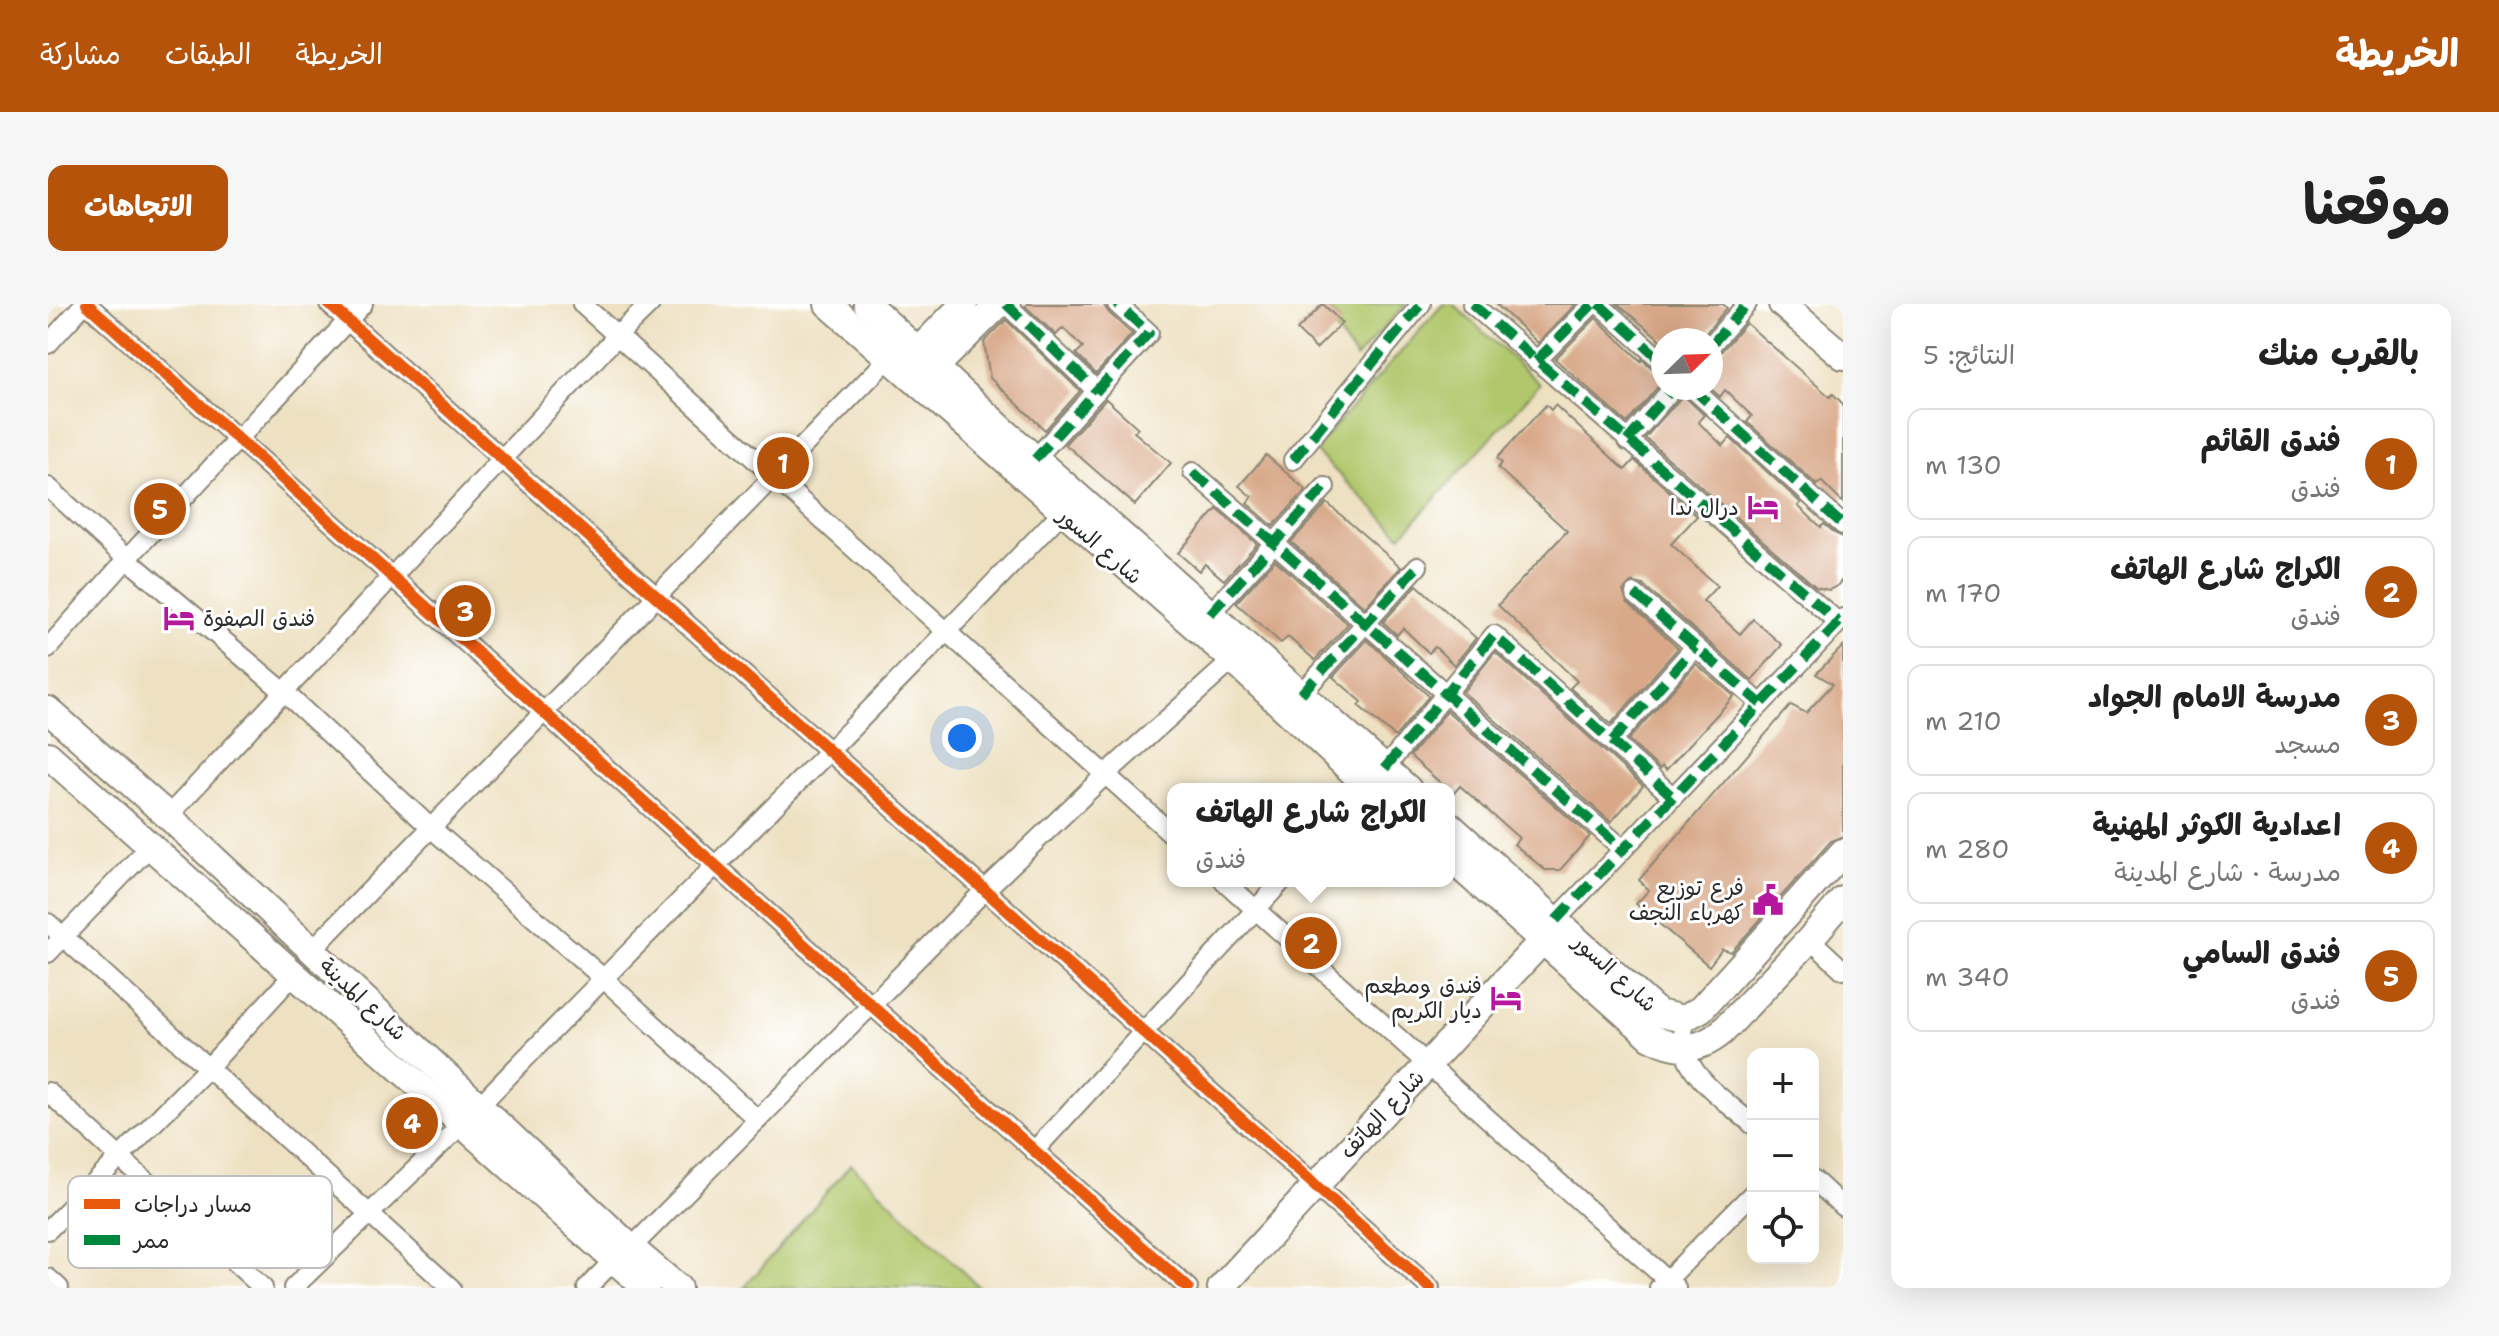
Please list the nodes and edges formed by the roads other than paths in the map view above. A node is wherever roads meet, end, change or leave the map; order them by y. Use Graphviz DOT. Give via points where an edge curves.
graph roads {
  1 [pos="86,304"];
  2 [pos="329,304"];
  3 [pos="363,304"];
  4 [pos="582,304"];
  5 [pos="650,304"];
  6 [pos="828,304"];
  7 [pos="867,304"];
  8 [pos="964,304"];
  9 [pos="999,304"];
  10 [pos="1006,304"];
  11 [pos="1117,304"];
  12 [pos="1421,304"];
  13 [pos="1472,304"];
  14 [pos="1593,304"];
  15 [pos="1599,304"];
  16 [pos="1747,304"];
  17 [pos="1782,304"];
  18 [pos="348,320"];
  19 [pos="1723,331"];
  20 [pos="617,336"];
  21 [pos="48,344"];
  22 [pos="1651,351"];
  23 [pos="1843,356"];
  24 [pos="1536,361"];
  25 [pos="912,366"];
  26 [pos="1097,391"];
  27 [pos="1663,400"];
  28 [pos="1705,400"];
  29 [pos="238,439"];
  30 [pos="998,441"];
  31 [pos="1627,441"];
  32 [pos="502,458"];
  33 [pos="1035,459"];
  34 [pos="1293,460"];
  35 [pos="1193,472"];
  36 [pos="774,477"];
  37 [pos="48,487"];
  38 [pos="1325,487"];
  39 [pos="1062,512"];
  40 [pos="1843,525"];
  41 [pos="1273,544"];
  42 [pos="127,559"];
  43 [pos="1418,566"];
  44 [pos="392,576"];
  45 [pos="1635,594"];
  46 [pos="657,597"];
  47 [pos="1210,614"];
  48 [pos="1841,620"];
  49 [pos="1365,624"];
  50 [pos="947,633"];
  51 [pos="1695,647"];
  52 [pos="48,648"];
  53 [pos="1233,660"];
  54 [pos="283,691"];
  55 [pos="1301,694"];
  56 [pos="1445,694"];
  57 [pos="1761,704"];
  58 [pos="48,710"];
  59 [pos="544,712"];
  60 [pos="1612,741"];
  61 [pos="829,751"];
  62 [pos="48,755"];
  63 [pos="1105,775"];
  64 [pos="1373,783"];
  65 [pos="1373,783"];
  66 [pos="1375,783"];
  67 [pos="1673,797"];
  68 [pos="168,816"];
  69 [pos="431,828"];
  70 [pos="1167,830"];
  71 [pos="1455,831"];
  72 [pos="150,846"];
  73 [pos="1623,849"];
  74 [pos="1843,852"];
  75 [pos="1455,861"];
  76 [pos="715,865"];
  77 [pos="1231,887"];
  78 [pos="1276,887"];
  79 [pos="985,890"];
  80 [pos="1843,900"];
  81 [pos="1255,909"];
  82 [pos="48,923"];
  83 [pos="1550,930"];
  84 [pos="63,937"];
  85 [pos="1810,939"];
  86 [pos="311,951"];
  87 [pos="48,953"];
  88 [pos="1843,970"];
  89 [pos="294,974"];
  90 [pos="603,978"];
  91 [pos="872,1006"];
  92 [pos="1683,1019"];
  93 [pos="1143,1032"];
  94 [pos="1685,1049"];
  95 [pos="1428,1065"];
  96 [pos="208,1068"];
  97 [pos="48,1092"];
  98 [pos="471,1115"];
  99 [pos="758,1120"];
  100 [pos="1748,1120"];
  101 [pos="1034,1151"];
  102 [pos="119,1157"];
  103 [pos="101,1176"];
  104 [pos="140,1176"];
  105 [pos="328,1176"];
  106 [pos="332,1180"];
  107 [pos="1819,1185"];
  108 [pos="1315,1186"];
  109 [pos="1747,1199"];
  110 [pos="1843,1207"];
  111 [pos="68,1209"];
  112 [pos="368,1212"];
  113 [pos="48,1230"];
  114 [pos="332,1248"];
  115 [pos="622,1254"];
  116 [pos="241,1268"];
  117 [pos="313,1268"];
  118 [pos="48,1278"];
  119 [pos="1667,1285"];
  120 [pos="59,1288"];
  121 [pos="263,1288"];
  122 [pos="293,1288"];
  123 [pos="451,1288"];
  124 [pos="587,1288"];
  125 [pos="646,1288"];
  126 [pos="678,1288"];
  127 [pos="1188,1288"];
  128 [pos="1221,1288"];
  129 [pos="1430,1288"];
  1 -- 21 [label="street"];
  1 -- 29 [label="street"];
  2 -- 18 [label="street"];
  3 -- 18 [label="street"];
  4 -- 20 [label="street"];
  5 -- 20 [label="street"];
  6 -- 25 [label="street, شارع السور"];
  7 -- 25 [label="street, شارع السور"];
  8 -- 25 [label="street"];
  9 -- 25 [label="street"];
  10 -- 26 [label="street"];
  11 -- 26 [label="street" via="1149,333"];
  12 -- 34 [label="street"];
  13 -- 24 [label="street"];
  14 -- 24 [label="street"];
  15 -- 22 [label="street"];
  16 -- 19 [label="street"];
  17 -- 23 [label="street"];
  18 -- 29 [label="street"];
  18 -- 32 [label="street"];
  20 -- 32 [label="street"];
  20 -- 36 [label="street"];
  24 -- 31 [label="street"];
  25 -- 30 [label="street, شارع السور"];
  25 -- 36 [label="street"];
  26 -- 33 [label="street"];
  27 -- 31 [label="street"];
  28 -- 40 [label="street"];
  29 -- 42 [label="street"];
  29 -- 44 [label="street"];
  30 -- 33 [label="street, شارع السور"];
  30 -- 39 [label="street, شارع السور"];
  31 -- 48 [label="street"];
  32 -- 44 [label="street"];
  32 -- 46 [label="street"];
  33 -- 47 [label="street, شارع السور"];
  35 -- 41 [label="street"];
  36 -- 46 [label="street"];
  36 -- 50 [label="street"];
  37 -- 42 [label="street"];
  38 -- 41 [label="street"];
  39 -- 50 [label="street"];
  39 -- 53 [label="street, شارع السور"];
  41 -- 47 [label="street"];
  41 -- 49 [label="street"];
  42 -- 52 [label="street"];
  42 -- 54 [label="street"];
  43 -- 49 [label="street"];
  44 -- 54 [label="street"];
  44 -- 59 [label="street"];
  45 -- 51 [label="street"];
  46 -- 59 [label="street"];
  46 -- 61 [label="street"];
  47 -- 55 [label="street, شارع السور"];
  48 -- 57 [label="street"];
  49 -- 55 [label="street"];
  49 -- 56 [label="street"];
  50 -- 61 [label="street"];
  50 -- 63 [label="street"];
  51 -- 57 [label="street"];
  51 -- 60 [label="street"];
  53 -- 63 [label="street"];
  53 -- 64 [label="street, شارع السور"];
  54 -- 68 [label="street"];
  54 -- 69 [label="street"];
  55 -- 65 [label="street, شارع السور"];
  56 -- 60 [label="street" via="1494,635"];
  56 -- 66 [label="street"];
  56 -- 73 [label="street"];
  57 -- 67 [label="street"];
  58 -- 68 [label="street, شارع المدينة"];
  59 -- 69 [label="street"];
  59 -- 76 [label="street"];
  60 -- 67 [label="street"];
  61 -- 76 [label="street"];
  61 -- 79 [label="street"];
  62 -- 72 [label="street, شارع المدينة"];
  63 -- 70 [label="street"];
  63 -- 79 [label="street"];
  67 -- 73 [label="street"];
  68 -- 86 [label="street, شارع المدينة"];
  69 -- 86 [label="street"];
  69 -- 90 [label="street"];
  71 -- 83 [label="street, شارع السور"];
  72 -- 84 [label="street"];
  72 -- 89 [label="street, شارع المدينة"];
  73 -- 83 [label="street"];
  74 -- 92 [label="street, شارع السور" via="1701,1009"];
  75 -- 83 [label="street, شارع السور"];
  76 -- 90 [label="street"];
  76 -- 91 [label="street"];
  77 -- 81 [label="street"];
  78 -- 81 [label="street"];
  79 -- 91 [label="street"];
  79 -- 93 [label="street"];
  80 -- 85 [label="street"];
  81 -- 93 [label="street"];
  81 -- 95 [label="street"];
  82 -- 84 [label="street"];
  83 -- 92 [label="street, شارع السور" via="1658,1013"];
  83 -- 94 [label="street, شارع السور" via="1651,1037"];
  83 -- 95 [label="street, شارع الهاتف"];
  84 -- 87 [label="street"];
  84 -- 96 [label="street"];
  85 -- 88 [label="street"];
  85 -- 94 [label="street" via="1722,1032 1706,1044"];
  86 -- 98 [label="street, شارع المدينة"];
  89 -- 96 [label="street"];
  89 -- 98 [label="street, شارع المدينة"];
  90 -- 98 [label="street"];
  90 -- 99 [label="street"];
  91 -- 99 [label="street"];
  91 -- 101 [label="street"];
  92 -- 94 [label="street"];
  93 -- 101 [label="street"];
  93 -- 108 [label="street"];
  94 -- 100 [label="street" via="1697,1073"];
  95 -- 108 [label="street, شارع الهاتف"];
  95 -- 119 [label="street"];
  96 -- 102 [label="street"];
  96 -- 105 [label="street"];
  97 -- 102 [label="street"];
  98 -- 112 [label="street"];
  98 -- 115 [label="street, شارع المدينة"];
  99 -- 115 [label="street"];
  101 -- 127 [label="street"];
  102 -- 103 [label="street"];
  102 -- 104 [label="street"];
  106 -- 112 [label="street"];
  107 -- 110 [label="street"];
  108 -- 128 [label="street, شارع الهاتف"];
  108 -- 129 [label="street"];
  109 -- 119 [label="street"];
  111 -- 113 [label="street"];
  112 -- 114 [label="street"];
  112 -- 123 [label="street"];
  115 -- 124 [label="street"];
  115 -- 125 [label="street, شارع المدينة"];
  115 -- 126 [label="street, شارع المدينة"];
  116 -- 121 [label="street"];
  117 -- 122 [label="street"];
  118 -- 120 [label="street"];
}
